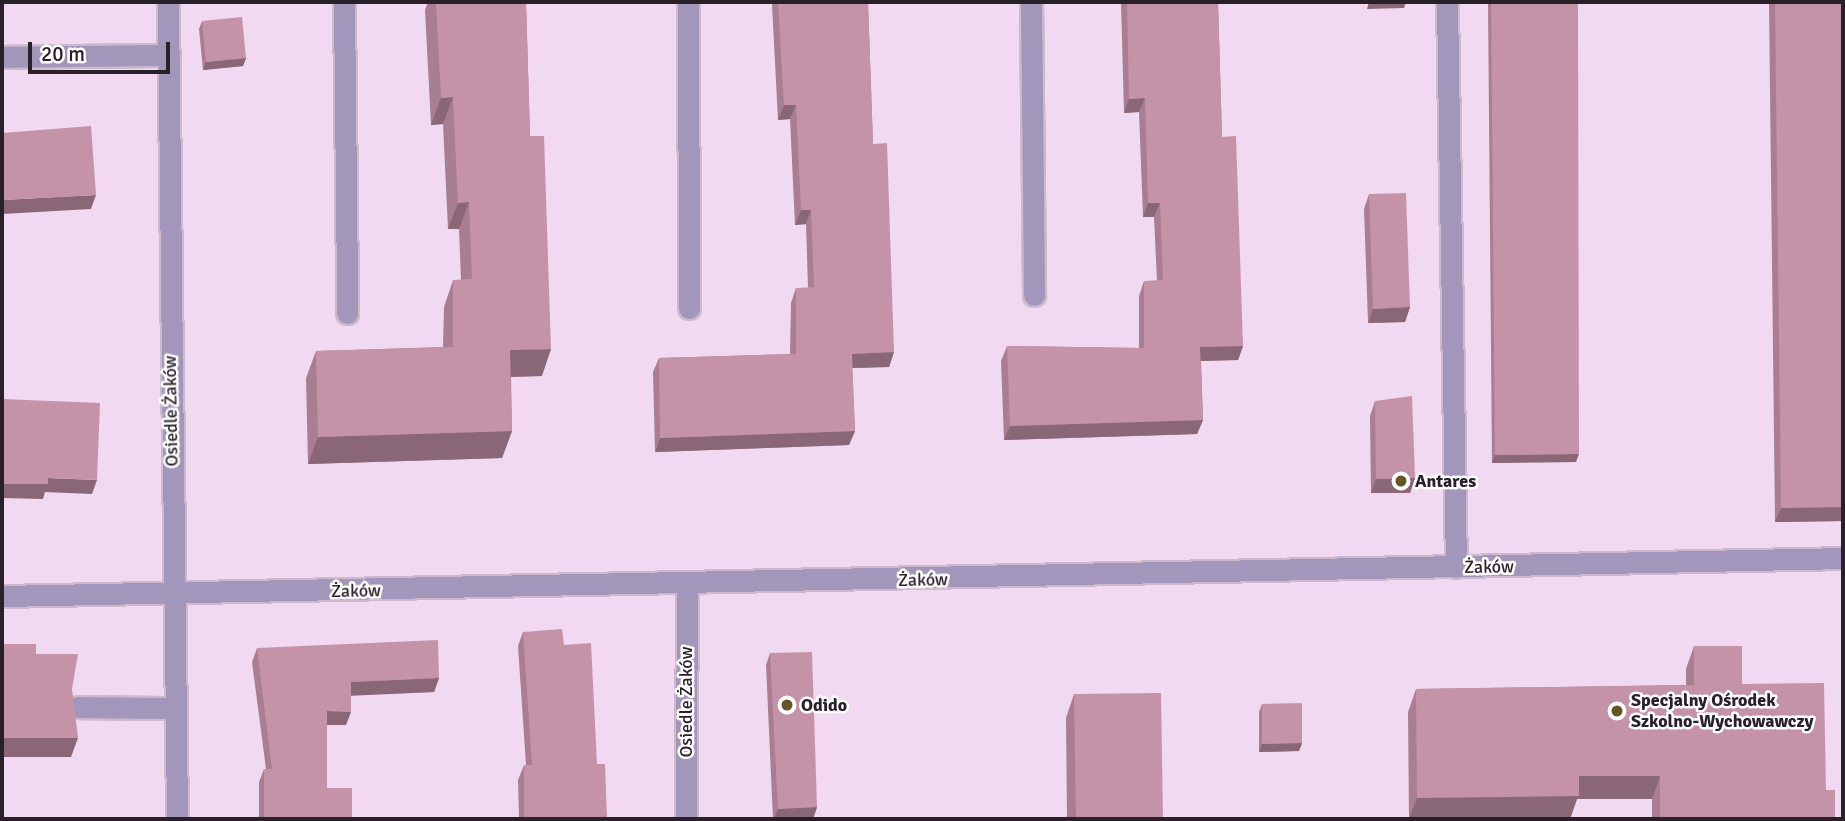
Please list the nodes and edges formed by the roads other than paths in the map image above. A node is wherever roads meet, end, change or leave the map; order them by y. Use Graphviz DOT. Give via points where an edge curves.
graph roads {
  1 [pos="169,2"];
  2 [pos="344,2"];
  3 [pos="688,2"];
  4 [pos="1031,2"];
  5 [pos="1447,2"];
  6 [pos="168,55"];
  7 [pos="2,57"];
  8 [pos="1034,295"];
  9 [pos="689,309"];
  10 [pos="347,313"];
  11 [pos="1843,558"];
  12 [pos="1457,567"];
  13 [pos="687,585"];
  14 [pos="173,594"];
  15 [pos="2,596"];
  16 [pos="79,707"];
  17 [pos="175,708"];
  18 [pos="177,819"];
  19 [pos="686,819"];
  1 -- 6 [label="street, Osiedle Żaków"];
  2 -- 10 [label="street"];
  3 -- 9 [label="street"];
  4 -- 8 [label="street"];
  5 -- 12 [label="street"];
  6 -- 7 [label="street"];
  6 -- 14 [label="street, Osiedle Żaków"];
  11 -- 12 [label="street, Żaków"];
  12 -- 13 [label="street, Żaków"];
  13 -- 14 [label="street, Żaków"];
  13 -- 19 [label="street, Osiedle Żaków"];
  14 -- 15 [label="street, Żaków"];
  14 -- 17 [label="street, Osiedle Żaków"];
  16 -- 17 [label="street"];
  17 -- 18 [label="street, Osiedle Żaków"];
}
